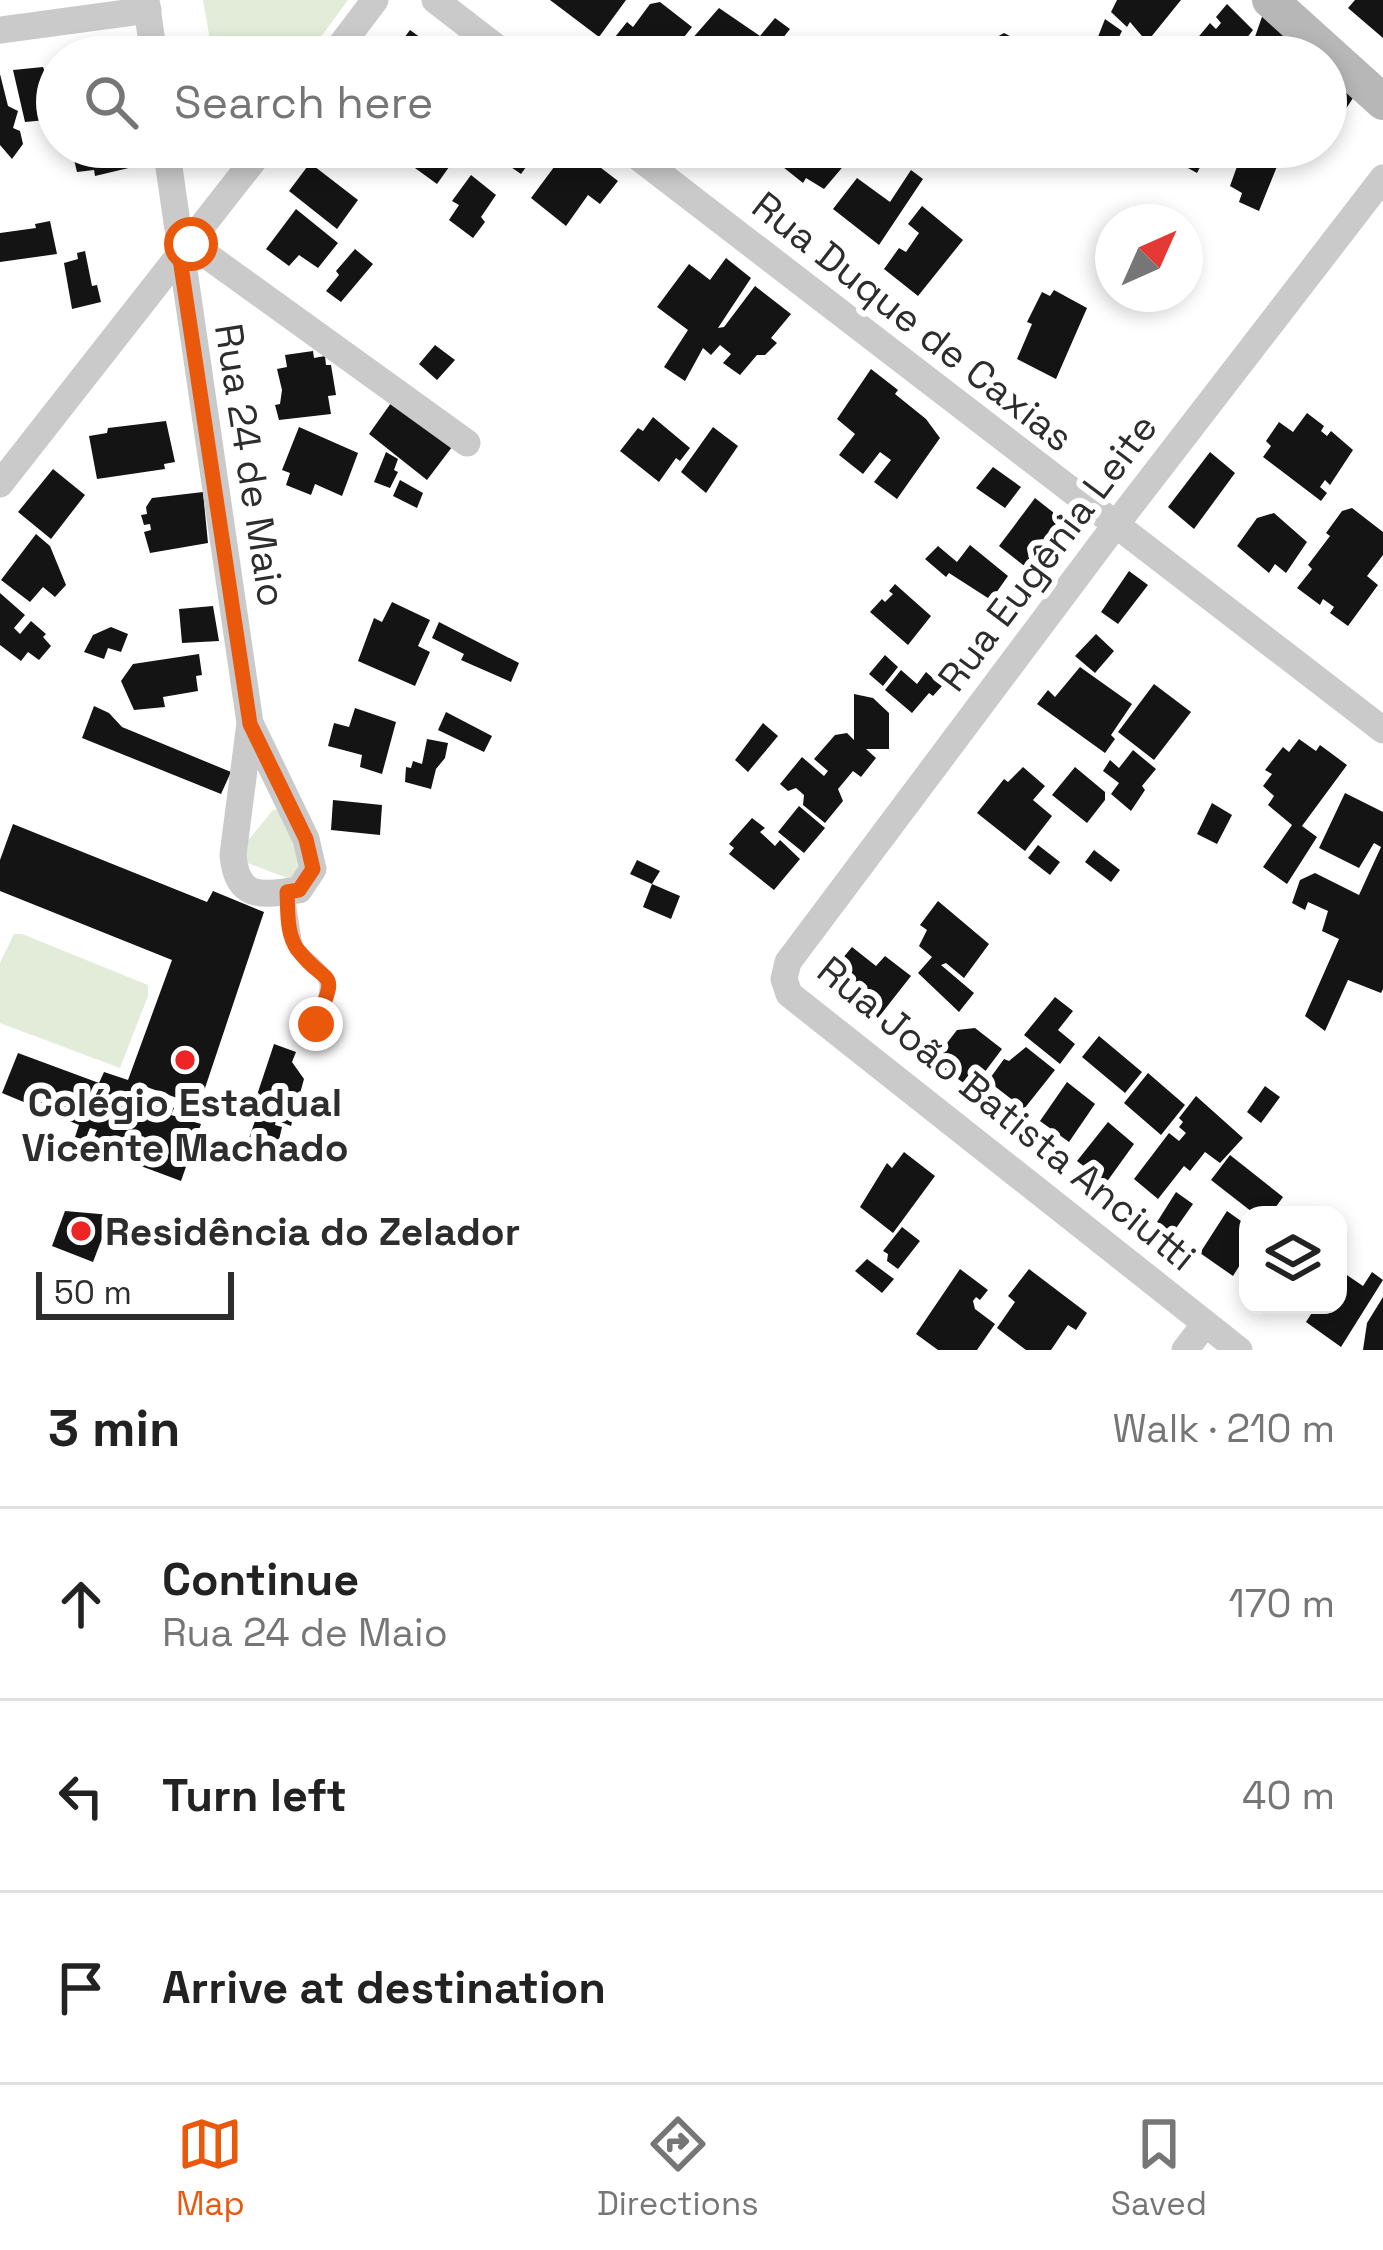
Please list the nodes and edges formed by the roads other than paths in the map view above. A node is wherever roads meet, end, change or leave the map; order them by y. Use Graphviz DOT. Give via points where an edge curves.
graph roads {
  1 [pos="375,0"];
  2 [pos="435,0"];
  3 [pos="147,5"];
  4 [pos="1292,7"];
  5 [pos="0,30"];
  6 [pos="151,36"];
  7 [pos="348,36"];
  8 [pos="481,36"];
  9 [pos="1320,36"];
  10 [pos="1347,64"];
  11 [pos="1383,102"];
  12 [pos="170,168"];
  13 [pos="248,168"];
  14 [pos="652,168"];
  15 [pos="1383,178"];
  16 [pos="186,251"];
  17 [pos="467,443"];
  18 [pos="0,484"];
  19 [pos="1114,527"];
  20 [pos="250,724"];
  21 [pos="1383,730"];
  22 [pos="287,892"];
  23 [pos="784,980"];
  24 [pos="316,1024"];
  25 [pos="1205,1324"];
  26 [pos="1185,1350"];
  27 [pos="1239,1350"];
  1 -- 7 [label="street"];
  2 -- 8 [label="street"];
  3 -- 5 [label="street"];
  3 -- 6 [label="street"];
  4 -- 9 [label="main road"];
  10 -- 11 [label="main road"];
  12 -- 16 [label="street, Rua 24 de Maio"];
  13 -- 16 [label="street"];
  14 -- 19 [label="street, Rua Duque de Caxias"];
  15 -- 19 [label="street, Rua Eugênia Leite"];
  16 -- 17 [label="street"];
  16 -- 18 [label="street"];
  16 -- 20 [label="street, Rua 24 de Maio"];
  19 -- 21 [label="street, Rua Duque de Caxias"];
  19 -- 23 [label="street, Rua Eugênia Leite" via="788,962"];
  20 -- 22 [label="street, Rua 24 de Maio" via="313,869 299,890"];
  20 -- 22 [label="street, Rua 24 de Maio" via="235,876 267,896"];
  22 -- 24 [label="lane" via="296,949 326,973 330,989"];
  23 -- 25 [label="street, Rua João Batista Anciutti" via="789,994"];
  25 -- 26 [label="street"];
  25 -- 27 [label="street, Rua João Batista Anciutti"];
}
